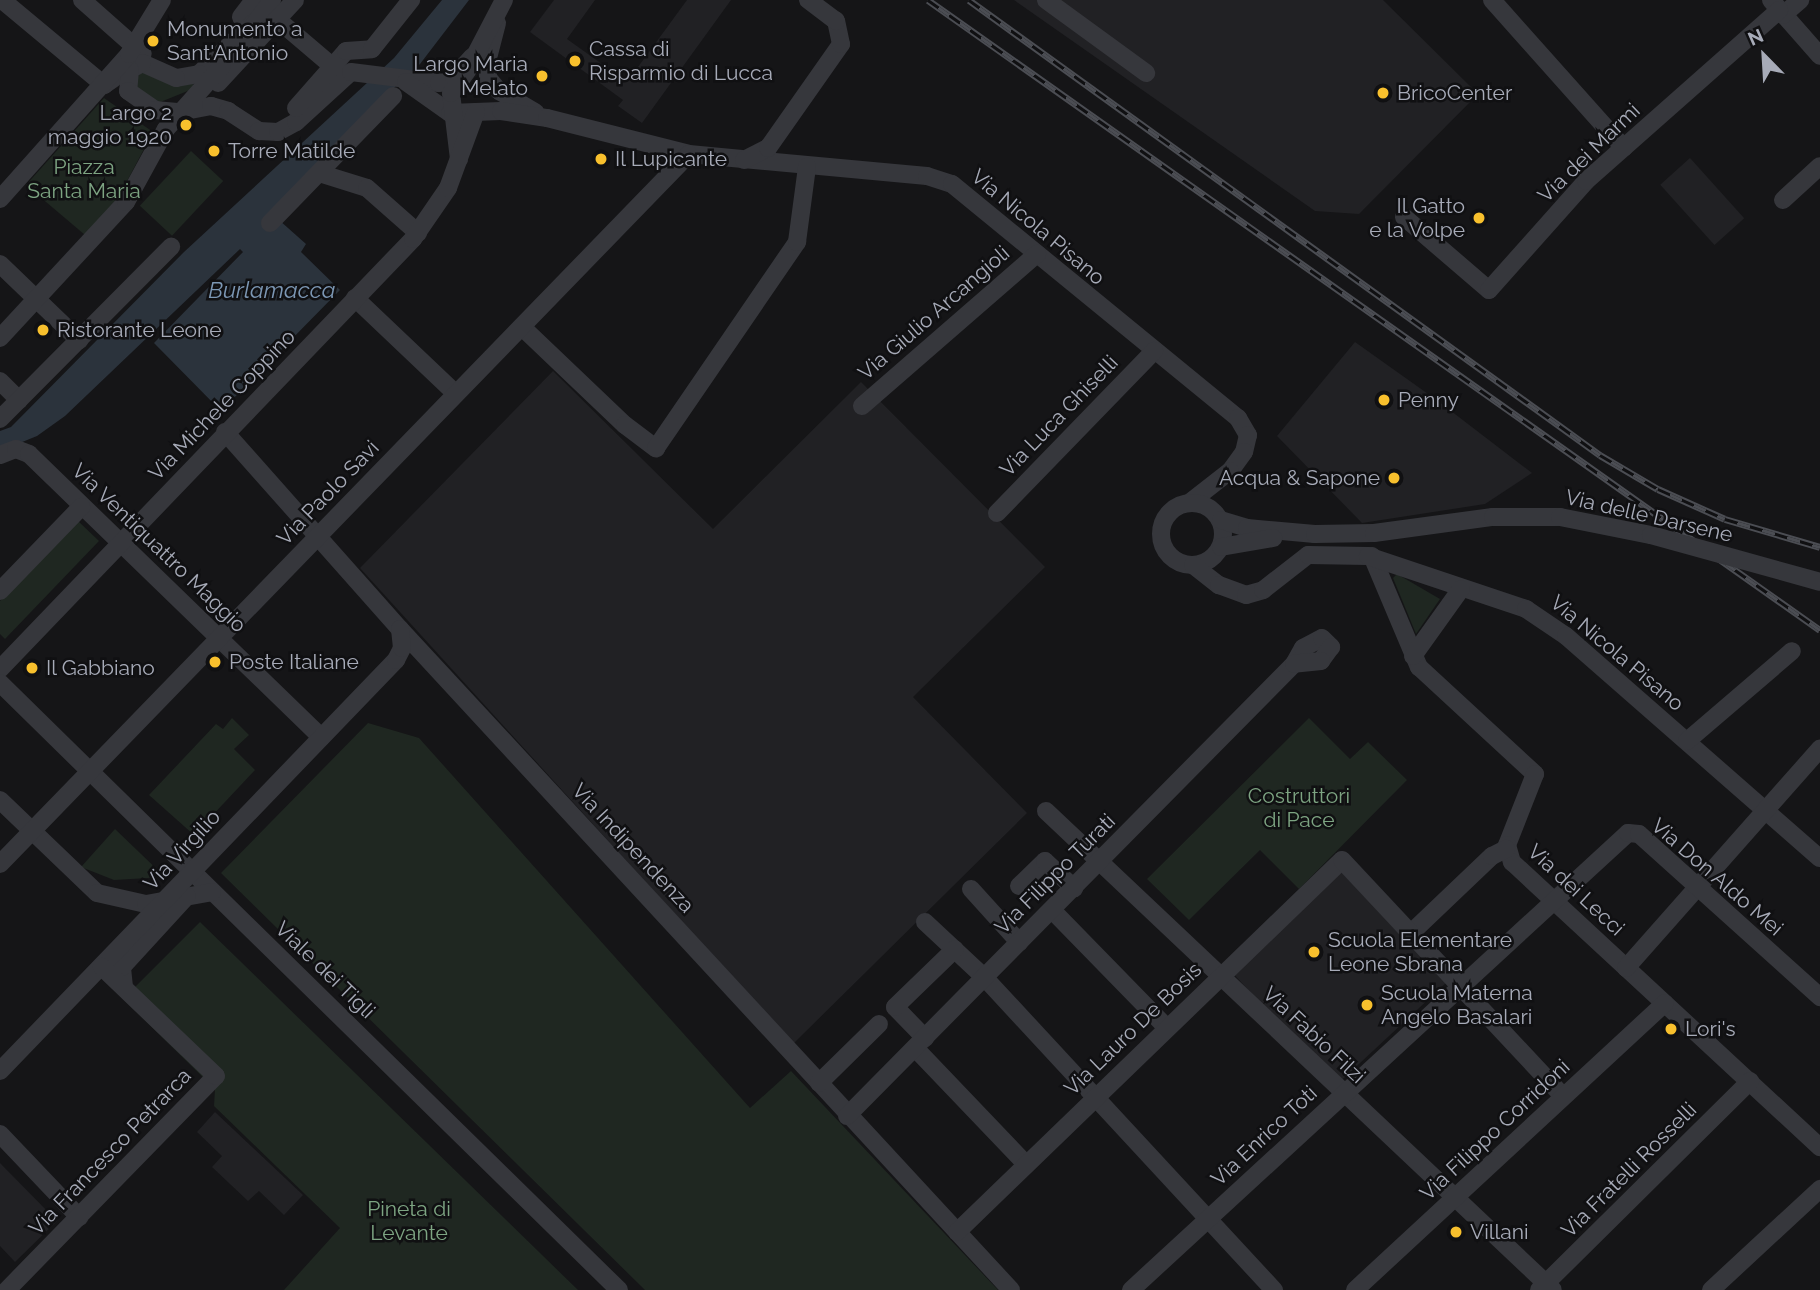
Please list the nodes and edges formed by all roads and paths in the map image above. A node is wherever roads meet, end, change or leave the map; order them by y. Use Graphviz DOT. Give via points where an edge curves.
graph roads {
  1 [pos="2,0"];
  2 [pos="82,0"];
  3 [pos="162,0"];
  4 [pos="254,0"];
  5 [pos="272,0"];
  6 [pos="295,0"];
  7 [pos="411,0"];
  8 [pos="505,0"];
  9 [pos="808,0"];
  10 [pos="1046,0"];
  11 [pos="1492,0"];
  12 [pos="1800,0"];
  13 [pos="1778,8"];
  14 [pos="247,20"];
  15 [pos="278,20"];
  16 [pos="244,40"];
  17 [pos="136,45"];
  18 [pos="1820,56"];
  19 [pos="472,57"];
  20 [pos="152,64"];
  21 [pos="332,66"];
  22 [pos="130,69"];
  23 [pos="1146,73"];
  24 [pos="227,76"];
  25 [pos="406,82"];
  26 [pos="104,85"];
  27 [pos="197,95"];
  28 [pos="393,96"];
  29 [pos="228,111"];
  30 [pos="476,112"];
  31 [pos="180,113"];
  32 [pos="450,113"];
  33 [pos="547,118"];
  34 [pos="783,128"];
  35 [pos="275,132"];
  36 [pos="1625,148"];
  37 [pos="689,154"];
  38 [pos="459,159"];
  39 [pos="741,161"];
  40 [pos="803,166"];
  41 [pos="1820,166"];
  42 [pos="319,173"];
  43 [pos="0,199"];
  44 [pos="1783,200"];
  45 [pos="1404,217"];
  46 [pos="270,223"];
  47 [pos="418,233"];
  48 [pos="171,247"];
  49 [pos="1037,254"];
  50 [pos="0,264"];
  51 [pos="355,298"];
  52 [pos="38,299"];
  53 [pos="522,327"];
  54 [pos="0,338"];
  55 [pos="79,340"];
  56 [pos="1154,351"];
  57 [pos="0,381"];
  58 [pos="457,394"];
  59 [pos="19,400"];
  60 [pos="862,406"];
  61 [pos="0,419"];
  62 [pos="225,432"];
  63 [pos="0,455"];
  64 [pos="1230,471"];
  65 [pos="1189,503"];
  66 [pos="82,507"];
  67 [pos="997,513"];
  68 [pos="1219,517"];
  69 [pos="1307,534"];
  70 [pos="320,535"];
  71 [pos="121,544"];
  72 [pos="1220,550"];
  73 [pos="1372,556"];
  74 [pos="1193,565"];
  75 [pos="1820,582"];
  76 [pos="1461,589"];
  77 [pos="0,591"];
  78 [pos="1234,592"];
  79 [pos="400,629"];
  80 [pos="218,636"];
  81 [pos="1792,651"];
  82 [pos="425,654"];
  83 [pos="1413,656"];
  84 [pos="396,660"];
  85 [pos="1294,664"];
  86 [pos="0,669"];
  87 [pos="0,683"];
  88 [pos="321,737"];
  89 [pos="1687,741"];
  90 [pos="1820,749"];
  91 [pos="91,771"];
  92 [pos="0,800"];
  93 [pos="1046,811"];
  94 [pos="1768,811"];
  95 [pos="33,831"];
  96 [pos="1506,849"];
  97 [pos="1820,858"];
  98 [pos="1099,862"];
  99 [pos="0,864"];
  100 [pos="192,870"];
  101 [pos="1019,886"];
  102 [pos="1074,888"];
  103 [pos="971,889"];
  104 [pos="1698,889"];
  105 [pos="212,892"];
  106 [pos="176,896"];
  107 [pos="1551,901"];
  108 [pos="1052,910"];
  109 [pos="925,922"];
  110 [pos="1410,934"];
  111 [pos="1019,942"];
  112 [pos="955,949"];
  113 [pos="103,967"];
  114 [pos="1626,968"];
  115 [pos="984,977"];
  116 [pos="1220,978"];
  117 [pos="1458,986"];
  118 [pos="124,987"];
  119 [pos="1819,996"];
  120 [pos="1665,1003"];
  121 [pos="879,1024"];
  122 [pos="1167,1028"];
  123 [pos="920,1043"];
  124 [pos="0,1071"];
  125 [pos="1750,1081"];
  126 [pos="819,1083"];
  127 [pos="1343,1093"];
  128 [pos="1096,1096"];
  129 [pos="1563,1096"];
  130 [pos="848,1116"];
  131 [pos="0,1134"];
  132 [pos="1820,1147"];
  133 [pos="1026,1164"];
  134 [pos="1820,1189"];
  135 [pos="1454,1199"];
  136 [pos="79,1217"];
  137 [pos="1208,1219"];
  138 [pos="957,1232"];
  139 [pos="1546,1288"];
  140 [pos="7,1290"];
  141 [pos="619,1290"];
  142 [pos="1011,1290"];
  143 [pos="1131,1290"];
  144 [pos="1274,1290"];
  145 [pos="1355,1290"];
  146 [pos="1711,1290"];
  1 -- 26 [label="street"];
  2 -- 17 [label="street"];
  3 -- 17 [label="street"];
  4 -- 14 [label="street"];
  5 -- 14 [label="street"];
  6 -- 15 [label="street"];
  7 -- 21 [label="street" via="372,49 346,51"];
  8 -- 19 [label="street"];
  8 -- 33 [label="street" via="489,51 488,78 505,96"];
  9 -- 34 [label="street" via="836,21 841,44"];
  10 -- 23 [label="street"];
  11 -- 36 [label="street"];
  12 -- 13 [label="street, Via dei Marmi"];
  13 -- 18 [label="street"];
  13 -- 36 [label="street, Via dei Marmi"];
  14 -- 16 [label="street"];
  14 -- 20 [label="street" via="194,76 176,78"];
  15 -- 21 [label="street"];
  15 -- 24 [label="street"];
  16 -- 24 [label="street"];
  16 -- 27 [label="street"];
  17 -- 20 [label="street"];
  17 -- 26 [label="street"];
  19 -- 25 [label="street" via="446,81"];
  19 -- 32 [label="street" via="451,93"];
  20 -- 22 [label="street"];
  21 -- 35 [label="street"];
  22 -- 26 [label="street"];
  22 -- 31 [label="street" via="126,83 133,97 151,109"];
  24 -- 27 [label="street"];
  24 -- 29 [label="street"];
  25 -- 32 [label="street"];
  25 -- 35 [label="street" via="368,71 348,73 290,127"];
  26 -- 43 [label="street"];
  27 -- 31 [label="street"];
  28 -- 42 [label="street"];
  29 -- 31 [label="street" via="203,106"];
  29 -- 35 [label="street" via="254,129"];
  30 -- 32 [label="street"];
  30 -- 33 [label="street"];
  30 -- 38 [label="street, Via Michele Coppino"];
  31 -- 52 [label="street" via="126,202"];
  32 -- 38 [label="street"];
  33 -- 37 [label="street, Via Nicola Pisano"];
  34 -- 39 [label="street" via="760,155"];
  34 -- 40 [label="street" via="785,150"];
  36 -- 45 [label="street, Via dei Marmi" via="1586,181 1489,290"];
  37 -- 39 [label="street, Via Nicola Pisano"];
  37 -- 53 [label="street, Via Paolo Savi"];
  38 -- 47 [label="street, Via Michele Coppino" via="444,195"];
  39 -- 40 [label="street, Via Nicola Pisano"];
  40 -- 49 [label="street, Via Nicola Pisano" via="944,180"];
  40 -- 53 [label="street" via="797,242 656,448 625,425"];
  41 -- 44 [label="street"];
  42 -- 46 [label="street"];
  42 -- 47 [label="street" via="367,188"];
  47 -- 51 [label="street, Via Michele Coppino"];
  48 -- 55 [label="street"];
  49 -- 56 [label="street, Via Nicola Pisano"];
  49 -- 60 [label="street, Via Giulio Arcangioli"];
  50 -- 52 [label="street"];
  51 -- 58 [label="street"];
  51 -- 62 [label="street, Via Michele Coppino"];
  52 -- 54 [label="street"];
  52 -- 55 [label="street"];
  53 -- 58 [label="street, Via Paolo Savi"];
  55 -- 59 [label="street"];
  56 -- 64 [label="street, Via Nicola Pisano" via="1232,413 1246,430 1247,447"];
  56 -- 67 [label="street, Via Luca Ghiselli"];
  57 -- 59 [label="street"];
  58 -- 70 [label="street, Via Paolo Savi"];
  59 -- 61 [label="street"];
  62 -- 70 [label="street, Via Indipendenza"];
  62 -- 71 [label="street, Via Michele Coppino"];
  63 -- 66 [label="street, Via Ventiquattro Maggio" via="25,450"];
  64 -- 65 [label="street, Via Nicola Pisano"];
  64 -- 68 [label="street, Via Nicola Pisano"];
  65 -- 68 [label="street" via="1204,505"];
  65 -- 74 [label="street, Via Nicola Pisano" via="1167,515 1161,539 1172,558"];
  66 -- 71 [label="street, Via Ventiquattro Maggio"];
  66 -- 77 [label="street"];
  68 -- 69 [label="street, Via delle Darsene"];
  68 -- 72 [label="street, Via Nicola Pisano"];
  69 -- 72 [label="street, Via delle Darsene"];
  69 -- 75 [label="street, Via delle Darsene, bridge" via="1374,533 1493,517 1560,517 1651,535"];
  70 -- 79 [label="street, Via Indipendenza"];
  70 -- 80 [label="street, Via Paolo Savi"];
  71 -- 80 [label="street, Via Ventiquattro Maggio"];
  71 -- 86 [label="street, Via Michele Coppino"];
  72 -- 74 [label="street"];
  72 -- 78 [label="street, Via Nicola Pisano" via="1224,576"];
  73 -- 76 [label="street, Via Nicola Pisano"];
  73 -- 78 [label="street, Via Nicola Pisano" via="1308,555 1264,590"];
  73 -- 83 [label="street, Via dei Lecci"];
  74 -- 78 [label="street, Via Nicola Pisano"];
  76 -- 83 [label="street"];
  76 -- 89 [label="street, Via Nicola Pisano" via="1546,620"];
  79 -- 82 [label="street, Via Indipendenza"];
  79 -- 84 [label="street" via="402,648"];
  80 -- 88 [label="street, Via Ventiquattro Maggio"];
  80 -- 91 [label="street, Via Paolo Savi"];
  81 -- 89 [label="street"];
  82 -- 84 [label="street"];
  82 -- 126 [label="street, Via Indipendenza"];
  83 -- 96 [label="street, Via dei Lecci" via="1422,671 1535,774"];
  84 -- 88 [label="street, Via Virgilio"];
  85 -- 98 [label="street, Via Filippo Turati"];
  87 -- 91 [label="street, Viale dei Tigli"];
  88 -- 100 [label="street, Via Virgilio"];
  89 -- 94 [label="street, Via Nicola Pisano"];
  90 -- 94 [label="street"];
  91 -- 95 [label="street, Via Paolo Savi"];
  91 -- 100 [label="street, Viale dei Tigli"];
  92 -- 95 [label="street"];
  93 -- 98 [label="street, Via Fabio Filzi"];
  94 -- 97 [label="street, Via Nicola Pisano"];
  94 -- 104 [label="street"];
  95 -- 99 [label="street, Via Paolo Savi"];
  95 -- 106 [label="street" via="100,894 138,904"];
  96 -- 107 [label="street, Via dei Lecci" via="1512,862"];
  96 -- 110 [label="street" via="1492,856"];
  98 -- 102 [label="street, Via Filippo Turati"];
  98 -- 116 [label="street, Via Fabio Filzi"];
  100 -- 105 [label="street, Viale dei Tigli"];
  100 -- 106 [label="street, Via Virgilio"];
  101 -- 102 [label="street" via="1045,861"];
  102 -- 108 [label="street, Via Filippo Turati"];
  103 -- 111 [label="street"];
  104 -- 107 [label="street, Via Don Aldo Mei" via="1639,834 1631,833"];
  104 -- 114 [label="street"];
  104 -- 119 [label="street, Via Don Aldo Mei"];
  105 -- 106 [label="street"];
  105 -- 141 [label="street, Viale dei Tigli"];
  106 -- 113 [label="street, Via Virgilio"];
  106 -- 118 [label="street" via="122,967"];
  107 -- 114 [label="street, Via dei Lecci"];
  107 -- 117 [label="street, Via Enrico Toti"];
  108 -- 111 [label="street, Via Filippo Turati"];
  108 -- 122 [label="street"];
  109 -- 112 [label="street"];
  110 -- 116 [label="street, Via Lauro De Bosis" via="1342,860"];
  110 -- 117 [label="street"];
  111 -- 115 [label="street, Via Filippo Turati"];
  112 -- 115 [label="street"];
  112 -- 123 [label="street" via="895,1007"];
  113 -- 118 [label="street"];
  113 -- 124 [label="street, Via Virgilio"];
  114 -- 120 [label="street, Via dei Lecci"];
  115 -- 123 [label="street, Via Filippo Turati"];
  115 -- 128 [label="street"];
  116 -- 122 [label="street, Via Lauro De Bosis"];
  116 -- 127 [label="street, Via Fabio Filzi"];
  117 -- 127 [label="street, Via Enrico Toti"];
  117 -- 129 [label="street"];
  118 -- 136 [label="street, Via Francesco Petrarca" via="216,1076"];
  120 -- 125 [label="street, Via dei Lecci"];
  120 -- 129 [label="street, Via Filippo Corridoni"];
  121 -- 126 [label="street"];
  122 -- 128 [label="street, Via Lauro De Bosis"];
  123 -- 130 [label="street, Via Filippo Turati"];
  123 -- 133 [label="street"];
  125 -- 132 [label="street, Via dei Lecci"];
  125 -- 139 [label="street, Via Fratelli Rosselli"];
  126 -- 130 [label="street, Via Indipendenza"];
  127 -- 135 [label="street, Via Fabio Filzi"];
  127 -- 137 [label="street, Via Enrico Toti"];
  128 -- 133 [label="street, Via Lauro De Bosis"];
  128 -- 137 [label="street"];
  129 -- 135 [label="street, Via Filippo Corridoni"];
  130 -- 138 [label="street, Via Indipendenza"];
  131 -- 136 [label="street"];
  133 -- 138 [label="street, Via Lauro De Bosis"];
  134 -- 146 [label="street"];
  135 -- 139 [label="street, Via Fabio Filzi" via="1466,1205"];
  135 -- 145 [label="street, Via Filippo Corridoni"];
  136 -- 140 [label="street, Via Francesco Petrarca"];
  137 -- 143 [label="street, Via Enrico Toti"];
  137 -- 144 [label="street"];
  138 -- 142 [label="street, Via Indipendenza"];
}
